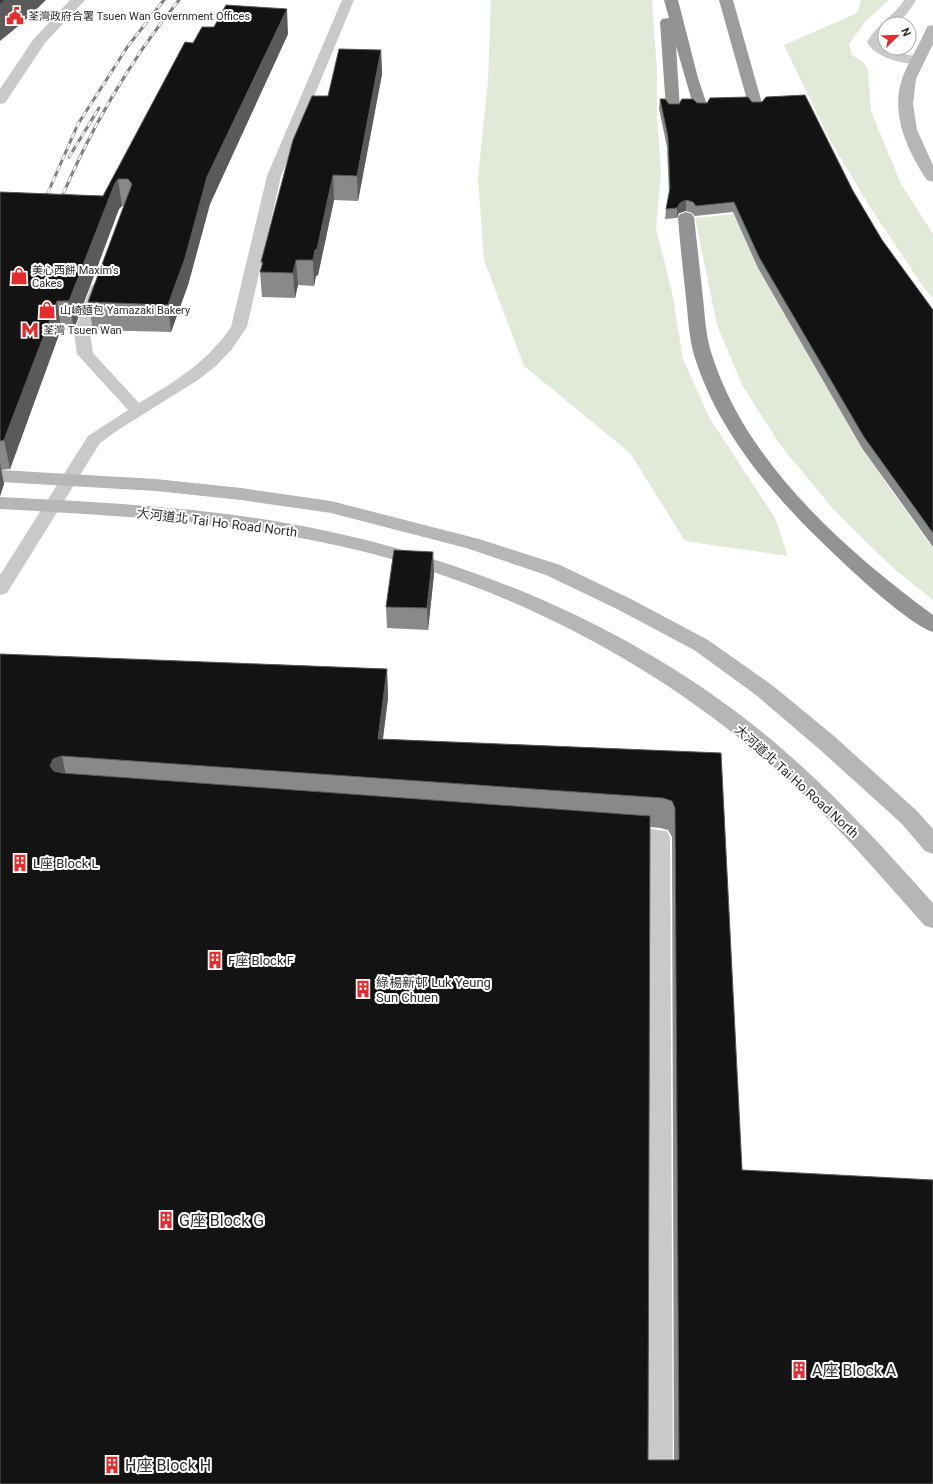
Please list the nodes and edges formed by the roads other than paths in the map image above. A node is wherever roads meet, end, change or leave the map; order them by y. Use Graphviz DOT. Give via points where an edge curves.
graph roads {
  1 [pos="78,0"];
  2 [pos="348,0"];
  3 [pos="669,0"];
  4 [pos="726,0"];
  5 [pos="910,0"];
  6 [pos="897,16"];
  7 [pos="933,29"];
  8 [pos="877,34"];
  9 [pos="877,48"];
  10 [pos="896,56"];
  11 [pos="918,60"];
  12 [pos="0,100"];
  13 [pos="756,107"];
  14 [pos="701,108"];
  15 [pos="673,109"];
  16 [pos="933,177"];
  17 [pos="686,217"];
  18 [pos="103,275"];
  19 [pos="137,410"];
  20 [pos="0,476"];
  21 [pos="0,503"];
  22 [pos="0,589"];
  23 [pos="933,625"];
  24 [pos="604,833"];
  25 [pos="933,845"];
  26 [pos="933,919"];
  27 [pos="659,1484"];
  1 -- 12 [label="street" via="40,40"];
  2 -- 19 [label="lane" via="274,176 239,327 231,341 207,364 176,388"];
  3 -- 14 [label="highway"];
  3 -- 15 [label="highway" via="667,23"];
  4 -- 13 [label="highway"];
  5 -- 6 [label="lane"];
  7 -- 11 [label="main road"];
  8 -- 9 [label="lane" via="873,42"];
  10 -- 11 [label="lane"];
  11 -- 16 [label="main road" via="909,79 906,108 911,133 923,162"];
  17 -- 23 [label="highway" via="698,332 721,401 732,421 789,496 829,537 884,587"];
  18 -- 19 [label="lane" via="82,333 85,354"];
  19 -- 22 [label="lane" via="94,440"];
  20 -- 25 [label="main road" via="156,485 241,494 331,508 472,543 553,570 708,649 764,690 826,742 909,817"];
  21 -- 26 [label="main road, 大河道北 Tai Ho Road North" via="190,516 319,536 457,574 557,615 650,665 738,726 830,808 878,856"];
  24 -- 27 [label="lane" via="660,837"];
}
